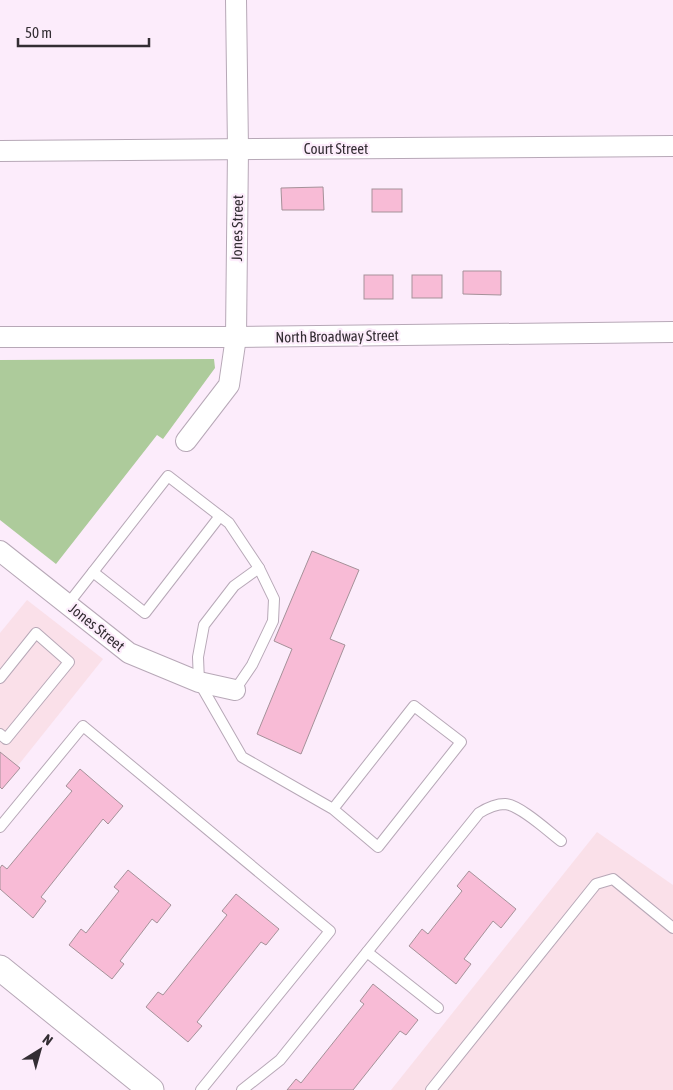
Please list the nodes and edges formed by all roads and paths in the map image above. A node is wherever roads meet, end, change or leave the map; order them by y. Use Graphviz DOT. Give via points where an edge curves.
graph roads {
  1 [pos="236,0"];
  2 [pos="673,146"];
  3 [pos="238,149"];
  4 [pos="0,151"];
  5 [pos="673,332"];
  6 [pos="0,337"];
  7 [pos="236,337"];
  8 [pos="186,441"];
  9 [pos="220,516"];
  10 [pos="0,551"];
  11 [pos="259,568"];
  12 [pos="93,572"];
  13 [pos="68,604"];
  14 [pos="0,678"];
  15 [pos="199,682"];
  16 [pos="235,690"];
  17 [pos="0,734"];
  18 [pos="333,809"];
  19 [pos="0,827"];
  20 [pos="561,841"];
  21 [pos="673,928"];
  22 [pos="367,952"];
  23 [pos="0,968"];
  24 [pos="438,1008"];
  25 [pos="151,1090"];
  26 [pos="201,1090"];
  27 [pos="242,1090"];
  28 [pos="431,1090"];
  1 -- 3 [label="street, Jones Street"];
  2 -- 3 [label="street, Court Street"];
  3 -- 4 [label="street, Court Street"];
  3 -- 7 [label="street, Jones Street"];
  5 -- 7 [label="street, North Broadway Street"];
  6 -- 7 [label="street, North Broadway Street"];
  7 -- 8 [label="street, Jones Street" via="229,385"];
  9 -- 11 [label="lane" via="229,523"];
  9 -- 12 [label="lane" via="168,476"];
  9 -- 12 [label="lane" via="145,613"];
  10 -- 13 [label="street, Jones Street"];
  11 -- 15 [label="lane" via="234,586 204,625 198,657"];
  11 -- 16 [label="lane" via="274,599 273,621 252,665"];
  12 -- 13 [label="lane"];
  13 -- 15 [label="street, Jones Street" via="129,653"];
  14 -- 17 [label="lane" via="36,634 70,662 6,740"];
  15 -- 16 [label="street, Jones Street"];
  15 -- 18 [label="lane" via="242,757"];
  18 -- 18 [label="lane" via="378,847 461,742 414,706"];
  19 -- 26 [label="lane" via="83,726 330,931"];
  20 -- 22 [label="lane" via="517,808 506,804 491,806 479,813"];
  21 -- 28 [label="lane" via="613,879 596,884"];
  22 -- 24 [label="lane"];
  22 -- 27 [label="lane" via="280,1060"];
  23 -- 25 [label="street"];
}
